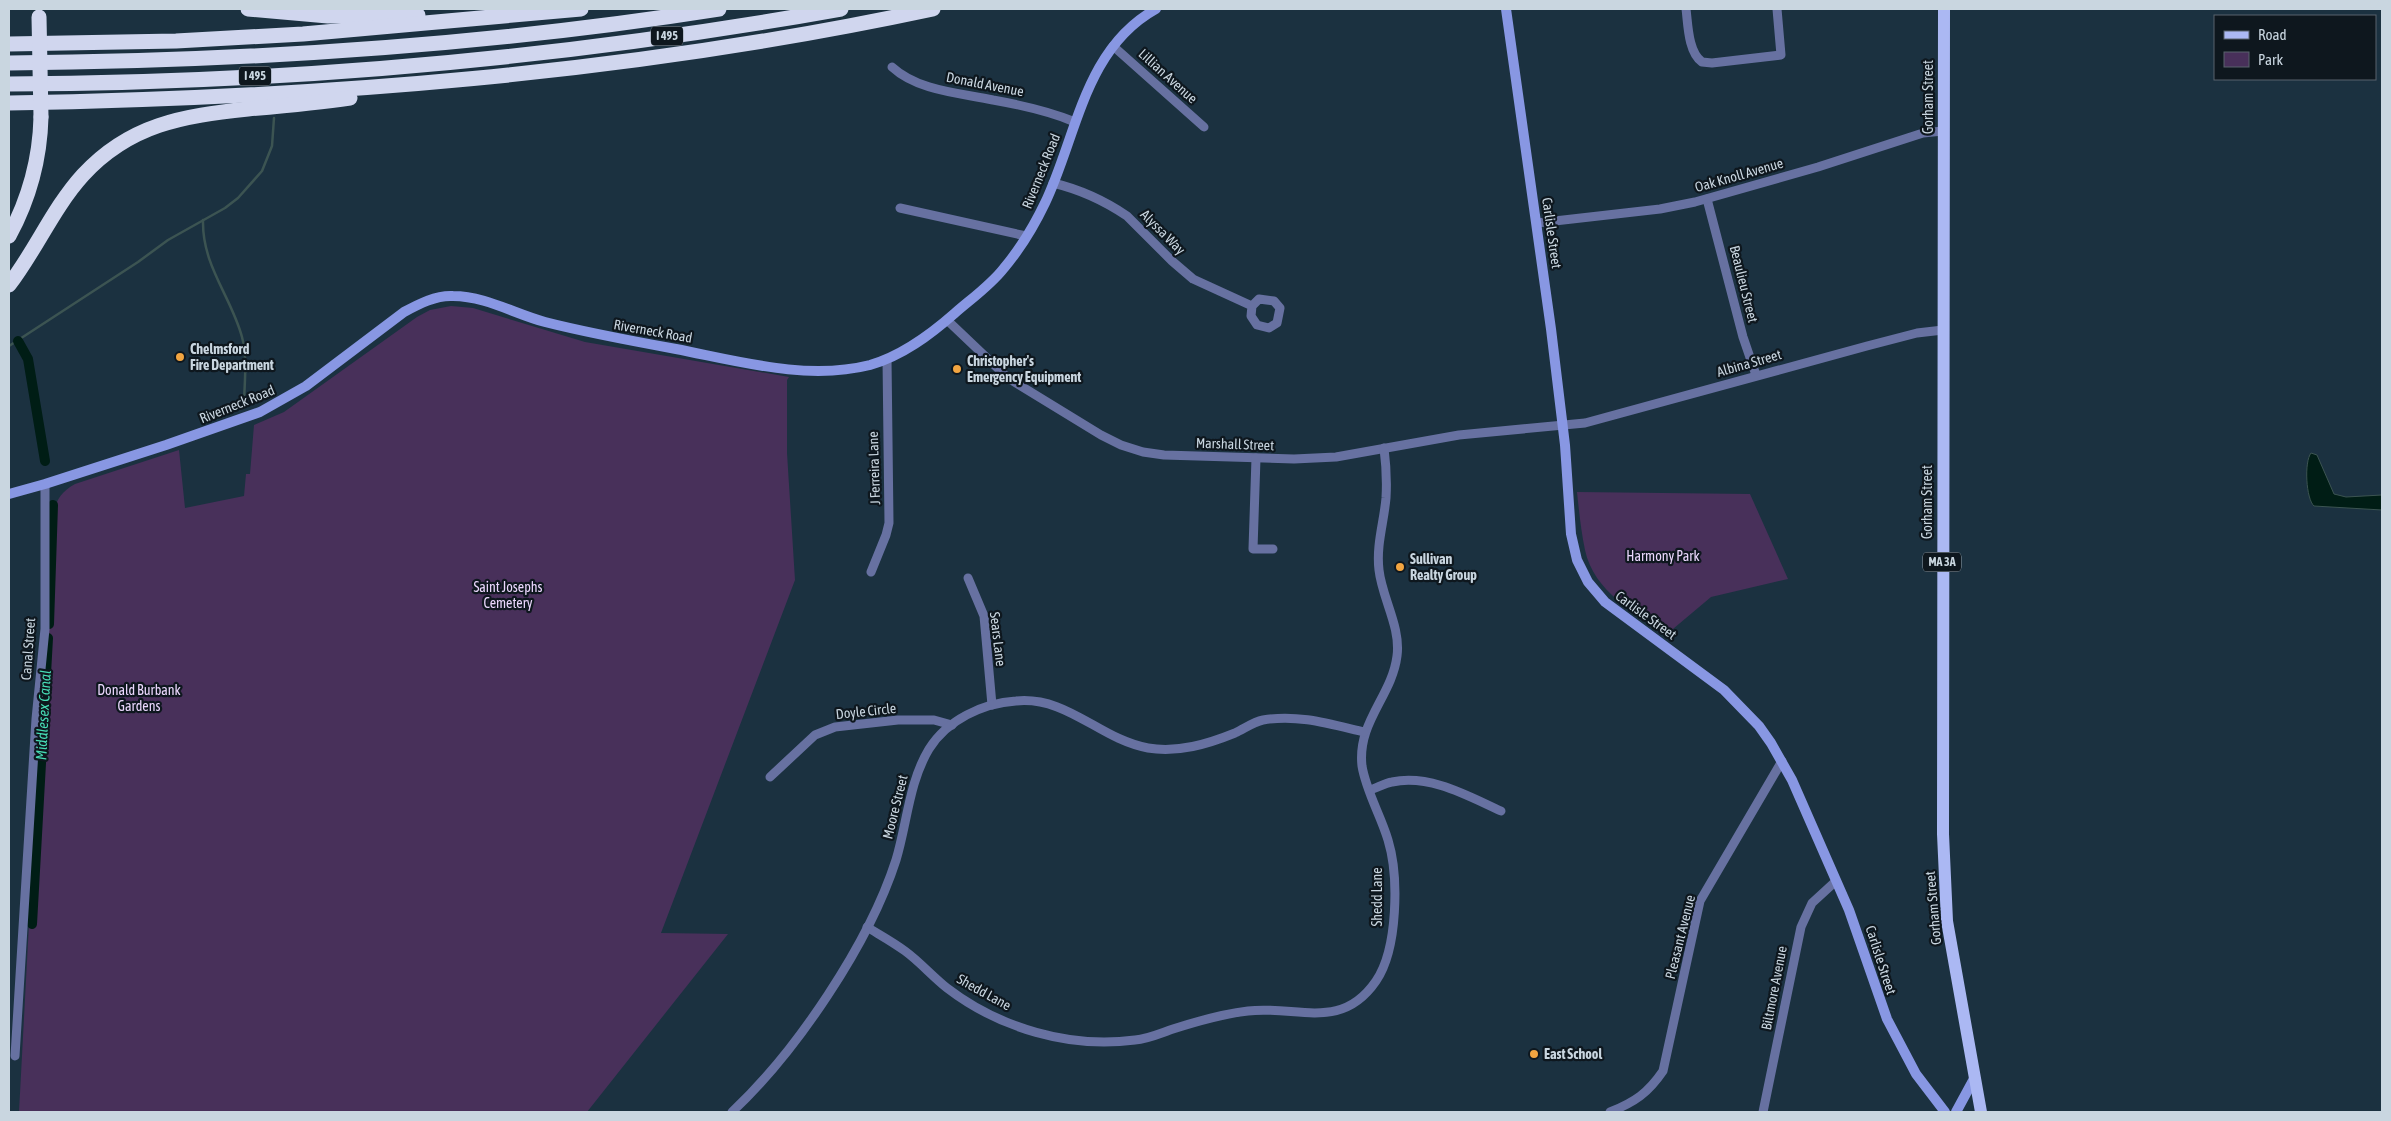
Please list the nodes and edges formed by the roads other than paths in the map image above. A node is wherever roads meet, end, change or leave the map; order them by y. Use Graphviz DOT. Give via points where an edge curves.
graph roads {
  1 [pos="248,9"];
  2 [pos="582,9"];
  3 [pos="719,9"];
  4 [pos="841,9"];
  5 [pos="933,9"];
  6 [pos="1156,9"];
  7 [pos="1506,9"];
  8 [pos="1686,9"];
  9 [pos="1776,9"];
  10 [pos="1944,9"];
  11 [pos="39,13"];
  12 [pos="489,18"];
  13 [pos="9,44"];
  14 [pos="1113,46"];
  15 [pos="9,63"];
  16 [pos="892,67"];
  17 [pos="486,78"];
  18 [pos="9,84"];
  19 [pos="9,103"];
  20 [pos="1075,122"];
  21 [pos="1204,127"];
  22 [pos="1943,131"];
  23 [pos="1053,183"];
  24 [pos="1707,199"];
  25 [pos="900,208"];
  26 [pos="1537,223"];
  27 [pos="9,236"];
  28 [pos="1026,236"];
  29 [pos="9,285"];
  30 [pos="1252,306"];
  31 [pos="947,320"];
  32 [pos="1943,330"];
  33 [pos="886,359"];
  34 [pos="1756,375"];
  35 [pos="1563,425"];
  36 [pos="1384,448"];
  37 [pos="1256,458"];
  38 [pos="45,484"];
  39 [pos="9,494"];
  40 [pos="1273,549"];
  41 [pos="871,572"];
  42 [pos="968,578"];
  43 [pos="992,705"];
  44 [pos="952,725"];
  45 [pos="1364,732"];
  46 [pos="1782,760"];
  47 [pos="770,777"];
  48 [pos="1370,790"];
  49 [pos="1501,812"];
  50 [pos="1836,881"];
  51 [pos="867,927"];
  52 [pos="15,1056"];
  53 [pos="1975,1077"];
  54 [pos="732,1112"];
  55 [pos="1610,1112"];
  56 [pos="1763,1112"];
  57 [pos="1945,1112"];
  58 [pos="1956,1112"];
  59 [pos="1981,1112"];
  1 -- 12 [label="highway" via="328,16 458,13"];
  2 -- 12 [label="highway"];
  3 -- 15 [label="highway, I 495" via="573,28 257,56"];
  4 -- 18 [label="highway, I 495" via="625,42 414,65 219,78"];
  5 -- 17 [label="highway" via="714,49"];
  6 -- 14 [label="main road, Riverneck Road" via="1132,26"];
  7 -- 26 [label="main road, Carlisle Street"];
  8 -- 9 [label="street" via="1690,40 1696,54 1702,62 1712,63 1781,55"];
  10 -- 22 [label="main road, Gorham Street / MA 3A"];
  11 -- 27 [label="highway, bridge" via="40,141 25,202"];
  12 -- 13 [label="highway" via="276,36"];
  14 -- 20 [label="main road, Riverneck Road" via="1089,85"];
  14 -- 21 [label="street, Lillian Avenue"];
  16 -- 20 [label="street, Donald Avenue" via="921,84 1041,110"];
  17 -- 19 [label="highway" via="246,96"];
  17 -- 29 [label="highway" via="323,102 190,115 150,127 110,150 83,175"];
  20 -- 23 [label="main road, Riverneck Road"];
  22 -- 24 [label="street, Oak Knoll Avenue" via="1923,133"];
  22 -- 32 [label="main road, Gorham Street / MA 3A"];
  23 -- 28 [label="main road, Riverneck Road"];
  23 -- 30 [label="street, Alyssa Way" via="1117,209 1194,279"];
  24 -- 26 [label="street, Oak Knoll Avenue" via="1660,209"];
  24 -- 34 [label="street, Beaulieu Street"];
  25 -- 28 [label="street"];
  26 -- 35 [label="main road, Carlisle Street"];
  28 -- 31 [label="main road, Riverneck Road" via="1003,270"];
  31 -- 33 [label="main road, Riverneck Road" via="915,344"];
  31 -- 37 [label="street, Marshall Street" via="1013,382 1116,442 1142,452 1164,455"];
  32 -- 34 [label="street, Albina Street" via="1917,333"];
  32 -- 53 [label="main road, Gorham Street / MA 3A" via="1943,844 1946,921"];
  33 -- 38 [label="main road, Riverneck Road" via="842,370 770,366 595,334 480,300 442,296 404,312 306,386 260,412"];
  33 -- 41 [label="street, J Ferreira Lane" via="889,523"];
  34 -- 35 [label="street, Albina Street" via="1585,423"];
  35 -- 36 [label="street, Marshall Street" via="1475,433"];
  35 -- 46 [label="main road, Carlisle Street" via="1571,534 1577,560 1588,582 1615,611 1724,690 1759,726"];
  36 -- 37 [label="street, Marshall Street" via="1317,459"];
  36 -- 45 [label="street, Shedd Lane" via="1386,499 1378,547 1379,569 1395,626 1398,655 1391,680"];
  37 -- 40 [label="street" via="1254,549"];
  38 -- 39 [label="main road, Riverneck Road"];
  38 -- 52 [label="street, Canal Street" via="45,628 36,719"];
  42 -- 43 [label="street, Sears Lane" via="984,616"];
  43 -- 44 [label="street, Moore Street" via="982,707"];
  43 -- 45 [label="street, Moore Street" via="1016,700 1050,703 1086,719 1114,737 1148,748 1203,745 1260,721 1285,717"];
  44 -- 47 [label="street, Doyle Circle" via="934,720 898,720 834,727 815,735"];
  44 -- 51 [label="street, Moore Street" via="930,747 916,774 895,860"];
  45 -- 48 [label="street, Shedd Lane" via="1362,766"];
  46 -- 50 [label="main road, Carlisle Street"];
  46 -- 55 [label="street, Pleasant Avenue" via="1700,901 1663,1071 1651,1089"];
  48 -- 49 [label="street" via="1393,782 1425,782 1456,790"];
  48 -- 51 [label="street, Shedd Lane" via="1389,843 1394,883 1394,916 1388,951 1376,980 1354,1004 1329,1014 1250,1010 1210,1018 1140,1040 1110,1043 1071,1040 1032,1031 993,1016 948,988 904,950"];
  50 -- 56 [label="street, Biltmore Avenue" via="1812,903 1801,927"];
  50 -- 57 [label="main road, Carlisle Street" via="1887,1019 1916,1074"];
  51 -- 54 [label="street, Moore Street" via="815,1013 773,1068"];
  53 -- 58 [label="main road"];
  53 -- 59 [label="main road, Gorham Street / MA 3A"];
}
